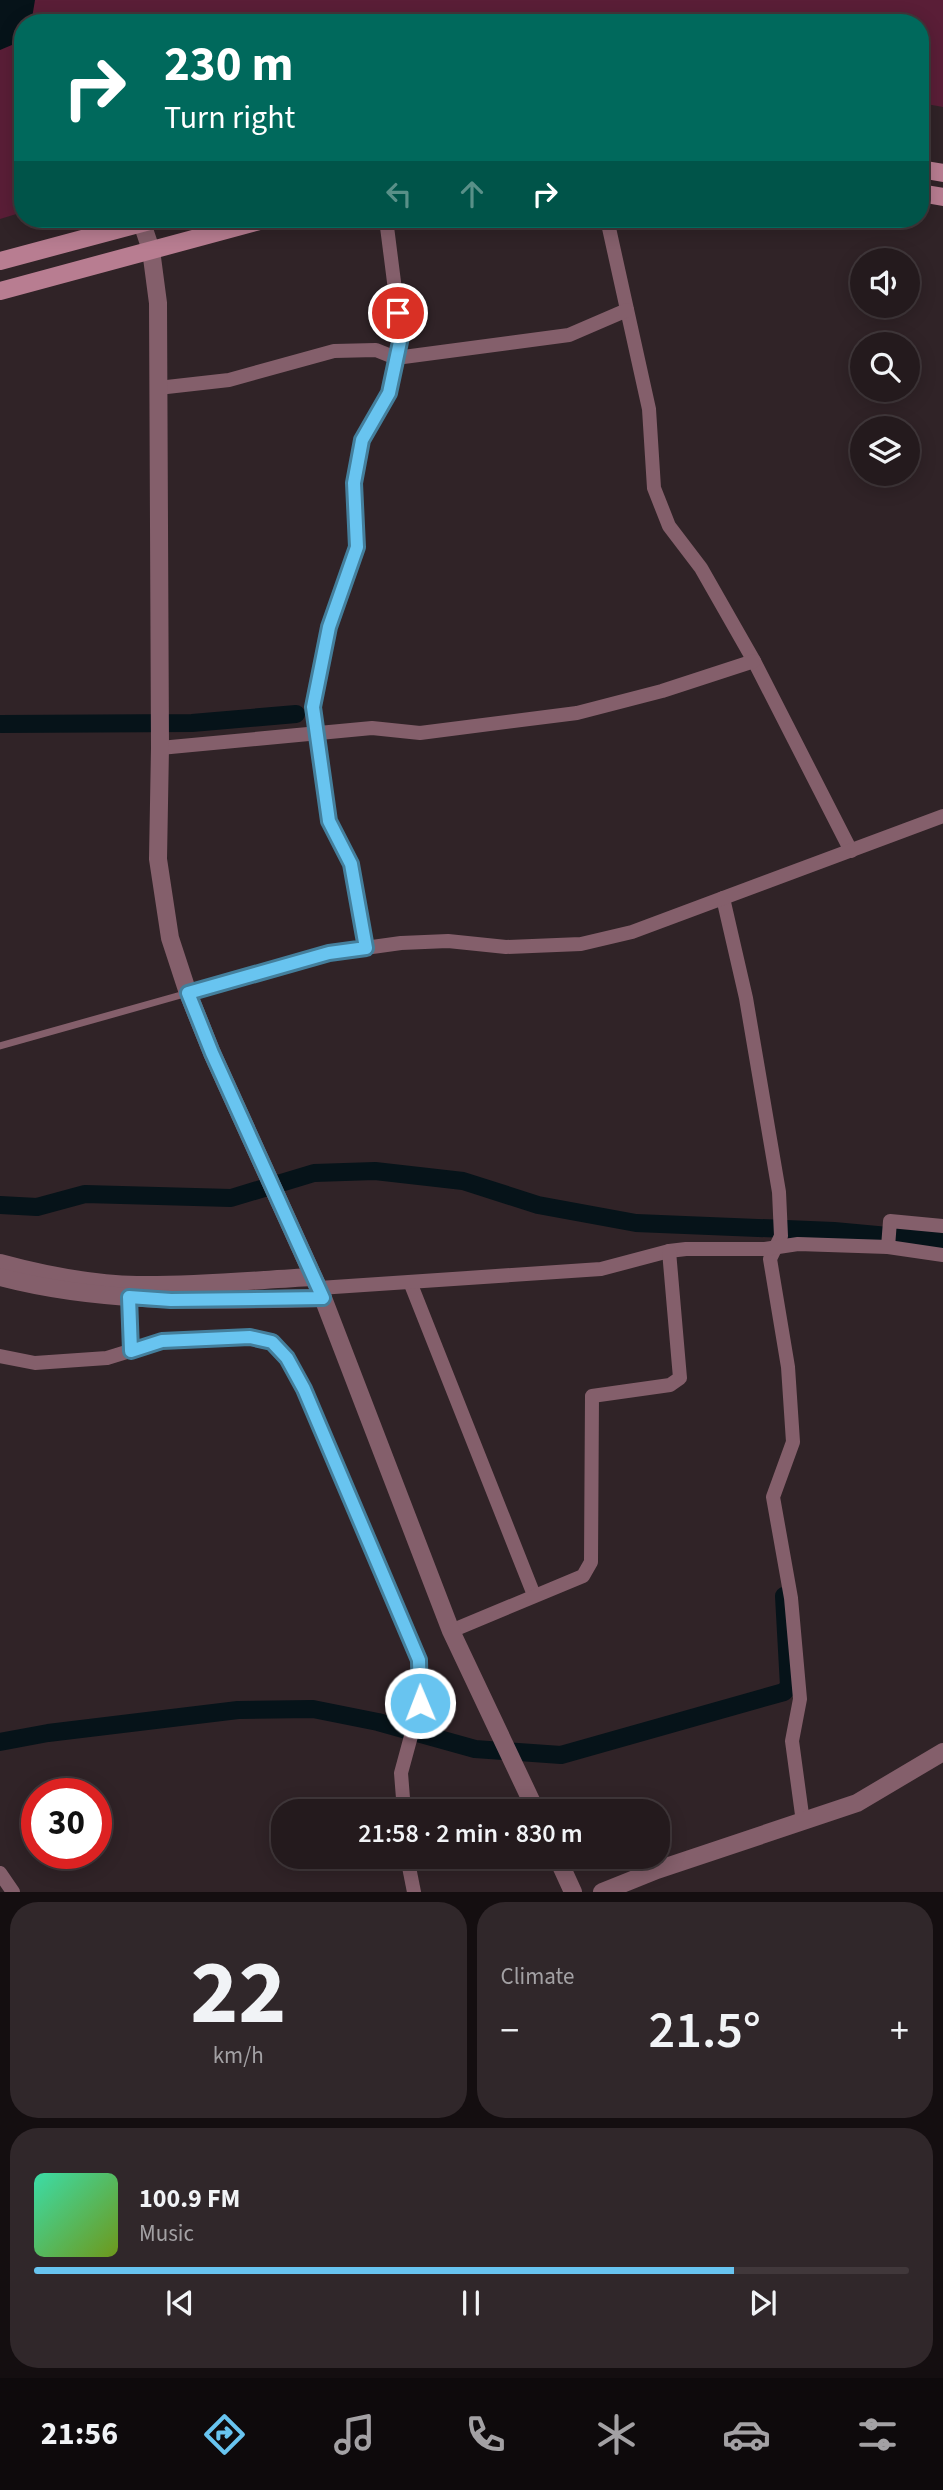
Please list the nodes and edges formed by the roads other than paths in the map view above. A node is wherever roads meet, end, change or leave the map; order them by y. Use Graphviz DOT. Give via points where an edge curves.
graph roads {
  1 [pos="124,228"];
  2 [pos="150,228"];
  3 [pos="233,228"];
  4 [pos="387,228"];
  5 [pos="609,228"];
  6 [pos="151,250"];
  7 [pos="0,261"];
  8 [pos="0,290"];
  9 [pos="627,310"];
  10 [pos="396,358"];
  11 [pos="158,388"];
  12 [pos="754,661"];
  13 [pos="317,734"];
  14 [pos="160,747"];
  15 [pos="943,816"];
  16 [pos="850,851"];
  17 [pos="723,898"];
  18 [pos="366,948"];
  19 [pos="188,993"];
  20 [pos="0,1046"];
  21 [pos="943,1226"];
  22 [pos="778,1242"];
  23 [pos="888,1246"];
  24 [pos="669,1251"];
  25 [pos="943,1255"];
  26 [pos="0,1263"];
  27 [pos="0,1277"];
  28 [pos="410,1282"];
  29 [pos="318,1288"];
  30 [pos="129,1297"];
  31 [pos="131,1351"];
  32 [pos="0,1356"];
  33 [pos="534,1595"];
  34 [pos="452,1631"];
  35 [pos="943,1752"];
  36 [pos="403,1799"];
  37 [pos="530,1799"];
  38 [pos="803,1822"];
  39 [pos="409,1869"];
  40 [pos="562,1869"];
  41 [pos="0,1873"];
  42 [pos="13,1892"];
  43 [pos="414,1892"];
  44 [pos="573,1892"];
  45 [pos="603,1892"];
  1 -- 7 [label="main road"];
  2 -- 6 [label="street"];
  3 -- 6 [label="main road"];
  4 -- 10 [label="street" via="401,337"];
  5 -- 9 [label="street"];
  6 -- 8 [label="main road"];
  6 -- 11 [label="street" via="158,303"];
  9 -- 10 [label="street" via="569,335"];
  9 -- 12 [label="street" via="649,410 654,488 669,526 701,568"];
  10 -- 11 [label="street" via="376,350 334,351 229,380"];
  10 -- 13 [label="street" via="389,393 362,440 354,483 357,547 319,671 313,707"];
  11 -- 14 [label="street"];
  12 -- 13 [label="street" via="577,713 420,733 372,728"];
  12 -- 16 [label="street"];
  13 -- 14 [label="street"];
  13 -- 18 [label="street" via="329,821 351,864"];
  14 -- 19 [label="street" via="158,859 170,938"];
  15 -- 16 [label="street"];
  16 -- 17 [label="street"];
  17 -- 18 [label="street" via="632,932 581,944 506,947 448,941"];
  17 -- 22 [label="street" via="746,998 779,1192"];
  18 -- 19 [label="street" via="329,953"];
  19 -- 20 [label="lane"];
  19 -- 29 [label="street"];
  21 -- 23 [label="street" via="890,1221"];
  22 -- 23 [label="street"];
  22 -- 24 [label="street"];
  22 -- 38 [label="street" via="770,1259 788,1367 793,1442 773,1497 791,1598 800,1699 792,1741"];
  23 -- 25 [label="street"];
  24 -- 28 [label="street" via="601,1269"];
  24 -- 33 [label="street" via="680,1378 670,1385 592,1396 591,1562 583,1576"];
  26 -- 29 [label="street" via="136,1285"];
  27 -- 30 [label="street" via="76,1293"];
  28 -- 29 [label="street"];
  28 -- 33 [label="street"];
  29 -- 30 [label="street" via="171,1300"];
  29 -- 34 [label="street"];
  30 -- 31 [label="street"];
  31 -- 32 [label="street" via="107,1358 35,1363"];
  31 -- 36 [label="street" via="162,1341 250,1337 272,1342 287,1358 419,1660 420,1703 401,1773"];
  33 -- 34 [label="street"];
  34 -- 37 [label="street"];
  35 -- 38 [label="street" via="857,1803"];
  38 -- 45 [label="street"];
  39 -- 43 [label="street"];
  40 -- 44 [label="street"];
  41 -- 42 [label="street"];
}
